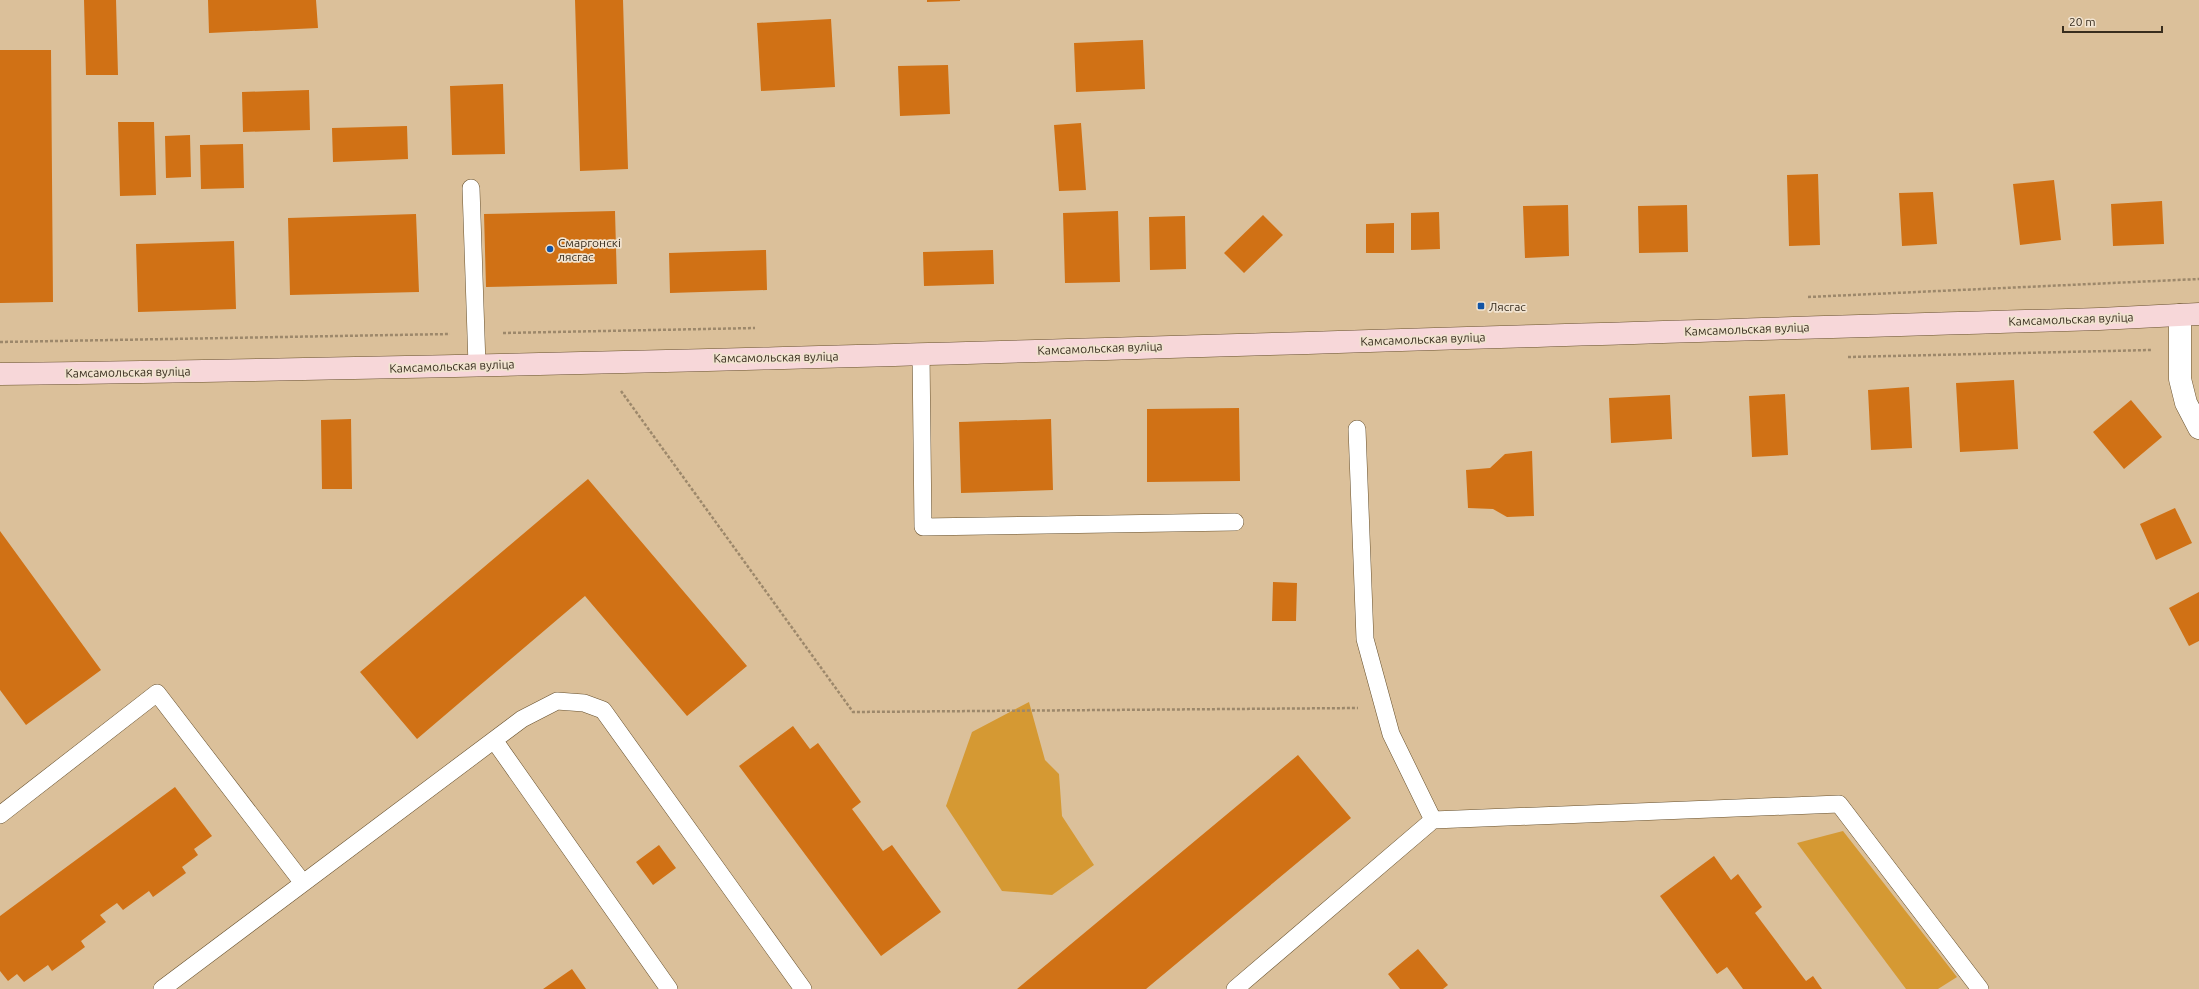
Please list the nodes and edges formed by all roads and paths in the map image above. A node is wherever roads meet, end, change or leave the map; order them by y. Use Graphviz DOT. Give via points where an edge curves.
graph roads {
  1 [pos="471,188"];
  2 [pos="2199,279"];
  3 [pos="1807,297"];
  4 [pos="2190,314"];
  5 [pos="762,328"];
  6 [pos="476,333"];
  7 [pos="0,342"];
  8 [pos="920,353"];
  9 [pos="477,365"];
  10 [pos="0,374"];
  11 [pos="618,387"];
  12 [pos="2199,428"];
  13 [pos="1357,430"];
  14 [pos="1235,522"];
  15 [pos="1384,708"];
  16 [pos="494,740"];
  17 [pos="0,815"];
  18 [pos="1433,820"];
  19 [pos="303,883"];
  20 [pos="162,989"];
  21 [pos="669,989"];
  22 [pos="803,989"];
  23 [pos="1235,989"];
  24 [pos="1980,989"];
  1 -- 6 [label="lane"];
  2 -- 3 [label="path"];
  4 -- 8 [label="main road, Камсамольская вуліца" via="2099,319"];
  4 -- 12 [label="street" via="2180,379 2186,403"];
  5 -- 6 [label="path"];
  6 -- 7 [label="path"];
  6 -- 9 [label="lane"];
  8 -- 9 [label="main road, Камсамольская вуліца"];
  8 -- 14 [label="lane" via="924,527"];
  9 -- 10 [label="main road, Камсамольская вуліца"];
  11 -- 15 [label="path" via="853,712"];
  13 -- 15 [label="lane" via="1365,639"];
  15 -- 18 [label="lane" via="1391,734"];
  16 -- 19 [label="lane"];
  16 -- 21 [label="lane"];
  16 -- 22 [label="lane" via="522,719 557,702 584,703 603,710"];
  17 -- 19 [label="lane" via="157,693"];
  18 -- 23 [label="lane"];
  18 -- 24 [label="lane" via="1839,804"];
  19 -- 20 [label="lane"];
}
